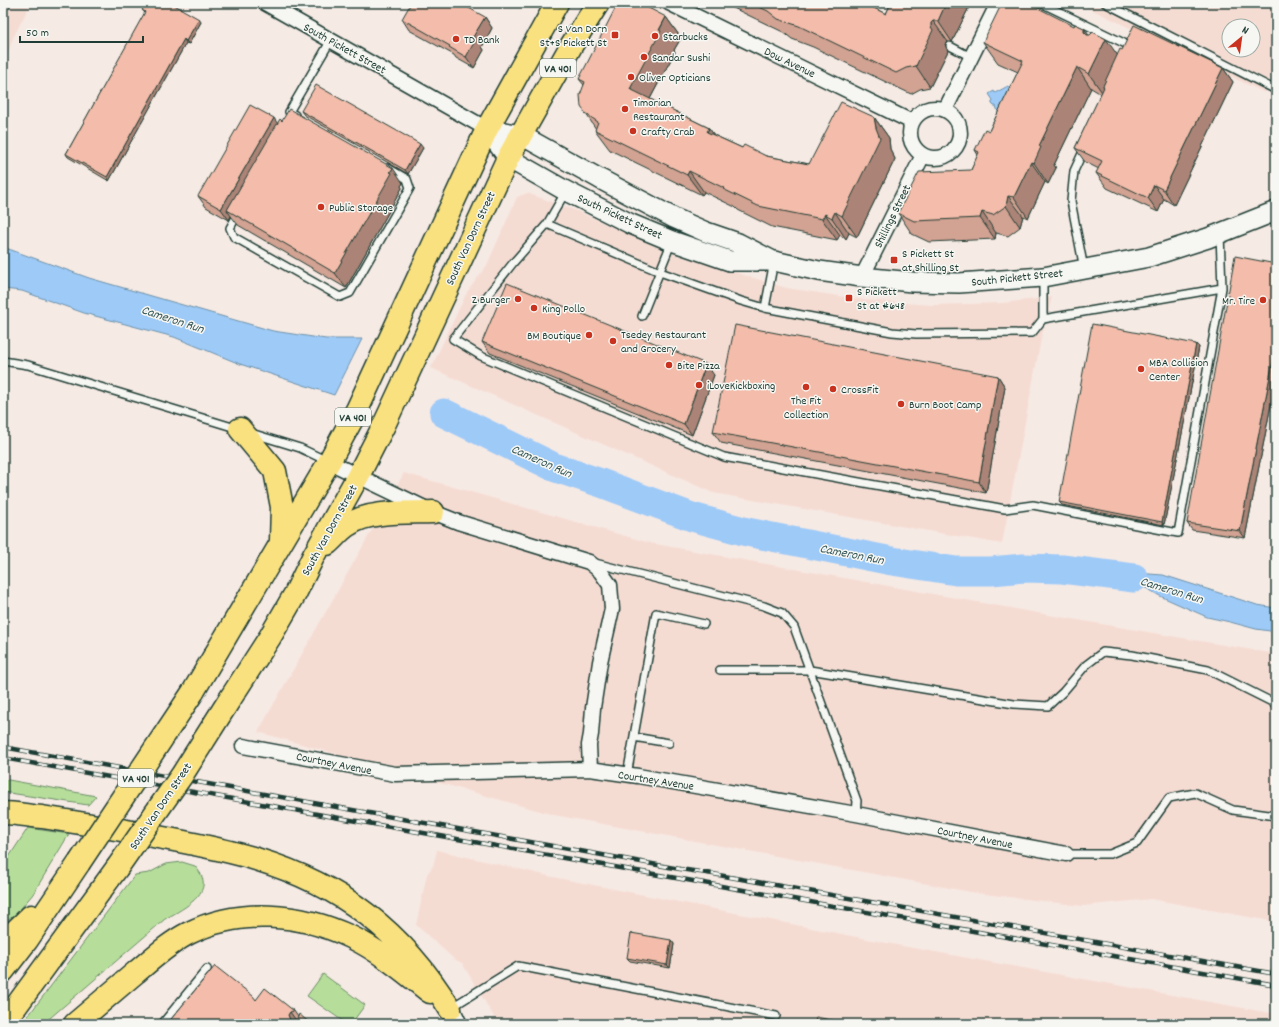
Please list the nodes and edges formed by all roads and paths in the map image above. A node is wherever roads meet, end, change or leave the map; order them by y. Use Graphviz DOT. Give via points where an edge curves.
graph roads {
  1 [pos="264,3"];
  2 [pos="557,3"];
  3 [pos="598,3"];
  4 [pos="669,3"];
  5 [pos="998,3"];
  6 [pos="1041,3"];
  7 [pos="1105,3"];
  8 [pos="331,40"];
  9 [pos="950,46"];
  10 [pos="1129,54"];
  11 [pos="972,57"];
  12 [pos="1276,90"];
  13 [pos="945,110"];
  14 [pos="296,118"];
  15 [pos="912,122"];
  16 [pos="487,129"];
  17 [pos="521,134"];
  18 [pos="1086,144"];
  19 [pos="923,155"];
  20 [pos="508,158"];
  21 [pos="381,164"];
  22 [pos="566,191"];
  23 [pos="242,208"];
  24 [pos="1276,211"];
  25 [pos="547,224"];
  26 [pos="1220,234"];
  27 [pos="672,241"];
  28 [pos="774,261"];
  29 [pos="1084,269"];
  30 [pos="660,272"];
  31 [pos="1043,277"];
  32 [pos="862,278"];
  33 [pos="1222,288"];
  34 [pos="765,308"];
  35 [pos="642,316"];
  36 [pos="1043,319"];
  37 [pos="3,361"];
  38 [pos="240,429"];
  39 [pos="329,462"];
  40 [pos="358,476"];
  41 [pos="434,512"];
  42 [pos="281,544"];
  43 [pos="314,555"];
  44 [pos="589,562"];
  45 [pos="704,624"];
  46 [pos="720,670"];
  47 [pos="810,670"];
  48 [pos="1276,704"];
  49 [pos="634,737"];
  50 [pos="668,743"];
  51 [pos="242,746"];
  52 [pos="590,769"];
  53 [pos="627,775"];
  54 [pos="5,812"];
  55 [pos="856,814"];
  56 [pos="1276,816"];
  57 [pos="1066,854"];
  58 [pos="79,863"];
  59 [pos="3,943"];
  60 [pos="207,969"];
  61 [pos="3,972"];
  62 [pos="453,1016"];
  63 [pos="776,1016"];
  64 [pos="3,1024"];
  65 [pos="75,1024"];
  66 [pos="162,1024"];
  1 -- 8 [label="street, South Pickett Street"];
  2 -- 16 [label="main road, VA 401"];
  3 -- 17 [label="main road, South Van Dorn Street / VA 401"];
  4 -- 15 [label="street, Dow Avenue"];
  5 -- 11 [label="street"];
  6 -- 10 [label="lane" via="1106,38 1132,47"];
  7 -- 12 [label="lane"];
  8 -- 14 [label="lane" via="289,112"];
  8 -- 16 [label="street, South Pickett Street"];
  9 -- 11 [label="lane"];
  11 -- 13 [label="street"];
  13 -- 15 [label="street" via="924,110"];
  13 -- 19 [label="street" via="955,118 958,125 960,134 957,144 950,153 942,157 930,158"];
  15 -- 19 [label="street" via="909,132 911,141 916,150"];
  16 -- 17 [label="main road, South Pickett Street"];
  16 -- 20 [label="main road, South Pickett Street"];
  16 -- 39 [label="main road, VA 401" via="357,410"];
  17 -- 20 [label="main road, South Van Dorn Street / VA 401"];
  17 -- 28 [label="main road, South Pickett Street" via="674,218"];
  18 -- 29 [label="lane" via="1074,171 1071,201"];
  19 -- 32 [label="street, Shillings Street"];
  20 -- 22 [label="main road, South Pickett Street"];
  20 -- 40 [label="main road, South Van Dorn Street / VA 401"];
  21 -- 23 [label="lane" via="407,179 410,188 350,293 340,298 234,237 230,228"];
  22 -- 25 [label="lane"];
  22 -- 27 [label="main road, South Pickett Street" via="631,224"];
  24 -- 26 [label="main road, South Pickett Street"];
  25 -- 30 [label="lane"];
  25 -- 33 [label="lane" via="513,262 454,339 481,356 724,457 1005,509 1033,505 1178,533"];
  26 -- 29 [label="main road, South Pickett Street" via="1149,257"];
  26 -- 33 [label="lane"];
  27 -- 28 [label="main road, South Pickett Street" via="730,261"];
  27 -- 30 [label="lane"];
  28 -- 32 [label="main road, South Pickett Street"];
  28 -- 34 [label="lane"];
  29 -- 31 [label="main road, South Pickett Street"];
  30 -- 34 [label="lane"];
  30 -- 35 [label="lane"];
  31 -- 32 [label="main road, South Pickett Street" via="959,283"];
  31 -- 36 [label="lane"];
  33 -- 36 [label="lane"];
  34 -- 36 [label="lane" via="892,332 916,334 1032,333"];
  37 -- 38 [label="lane" via="28,364"];
  38 -- 39 [label="lane" via="300,448"];
  38 -- 42 [label="main road" via="275,471 282,507"];
  39 -- 40 [label="street"];
  39 -- 42 [label="main road, VA 401"];
  40 -- 41 [label="street"];
  40 -- 43 [label="main road, South Van Dorn Street / VA 401"];
  41 -- 43 [label="main road" via="387,514 358,519"];
  41 -- 44 [label="street" via="458,522"];
  42 -- 58 [label="main road, VA 401, bridge" via="193,692"];
  43 -- 64 [label="main road, South Van Dorn Street / VA 401, bridge" via="270,637 182,775"];
  44 -- 47 [label="lane" via="764,606 782,613 794,627"];
  44 -- 52 [label="street" via="600,571 610,585 612,609 593,708 588,745"];
  45 -- 49 [label="lane" via="656,613"];
  46 -- 47 [label="lane"];
  47 -- 48 [label="lane" via="1014,704 1048,706 1086,665 1103,652 1132,654 1208,670"];
  47 -- 55 [label="lane" via="857,801"];
  49 -- 50 [label="lane"];
  49 -- 53 [label="lane"];
  51 -- 52 [label="street, Courtney Avenue" via="395,774"];
  52 -- 53 [label="street, Courtney Avenue"];
  53 -- 55 [label="street, Courtney Avenue"];
  54 -- 62 [label="main road" via="77,822 211,847 286,869 345,898 392,935 422,966"];
  55 -- 57 [label="street, Courtney Avenue"];
  56 -- 57 [label="lane" via="1232,810 1194,793 1169,798 1137,843 1110,854"];
  58 -- 59 [label="main road" via="27,921"];
  58 -- 61 [label="main road, VA 401"];
  60 -- 66 [label="lane"];
  62 -- 63 [label="lane" via="518,966"];
  62 -- 65 [label="main road" via="399,967 351,937 298,920 254,917 210,924 188,934 157,954"];
}
